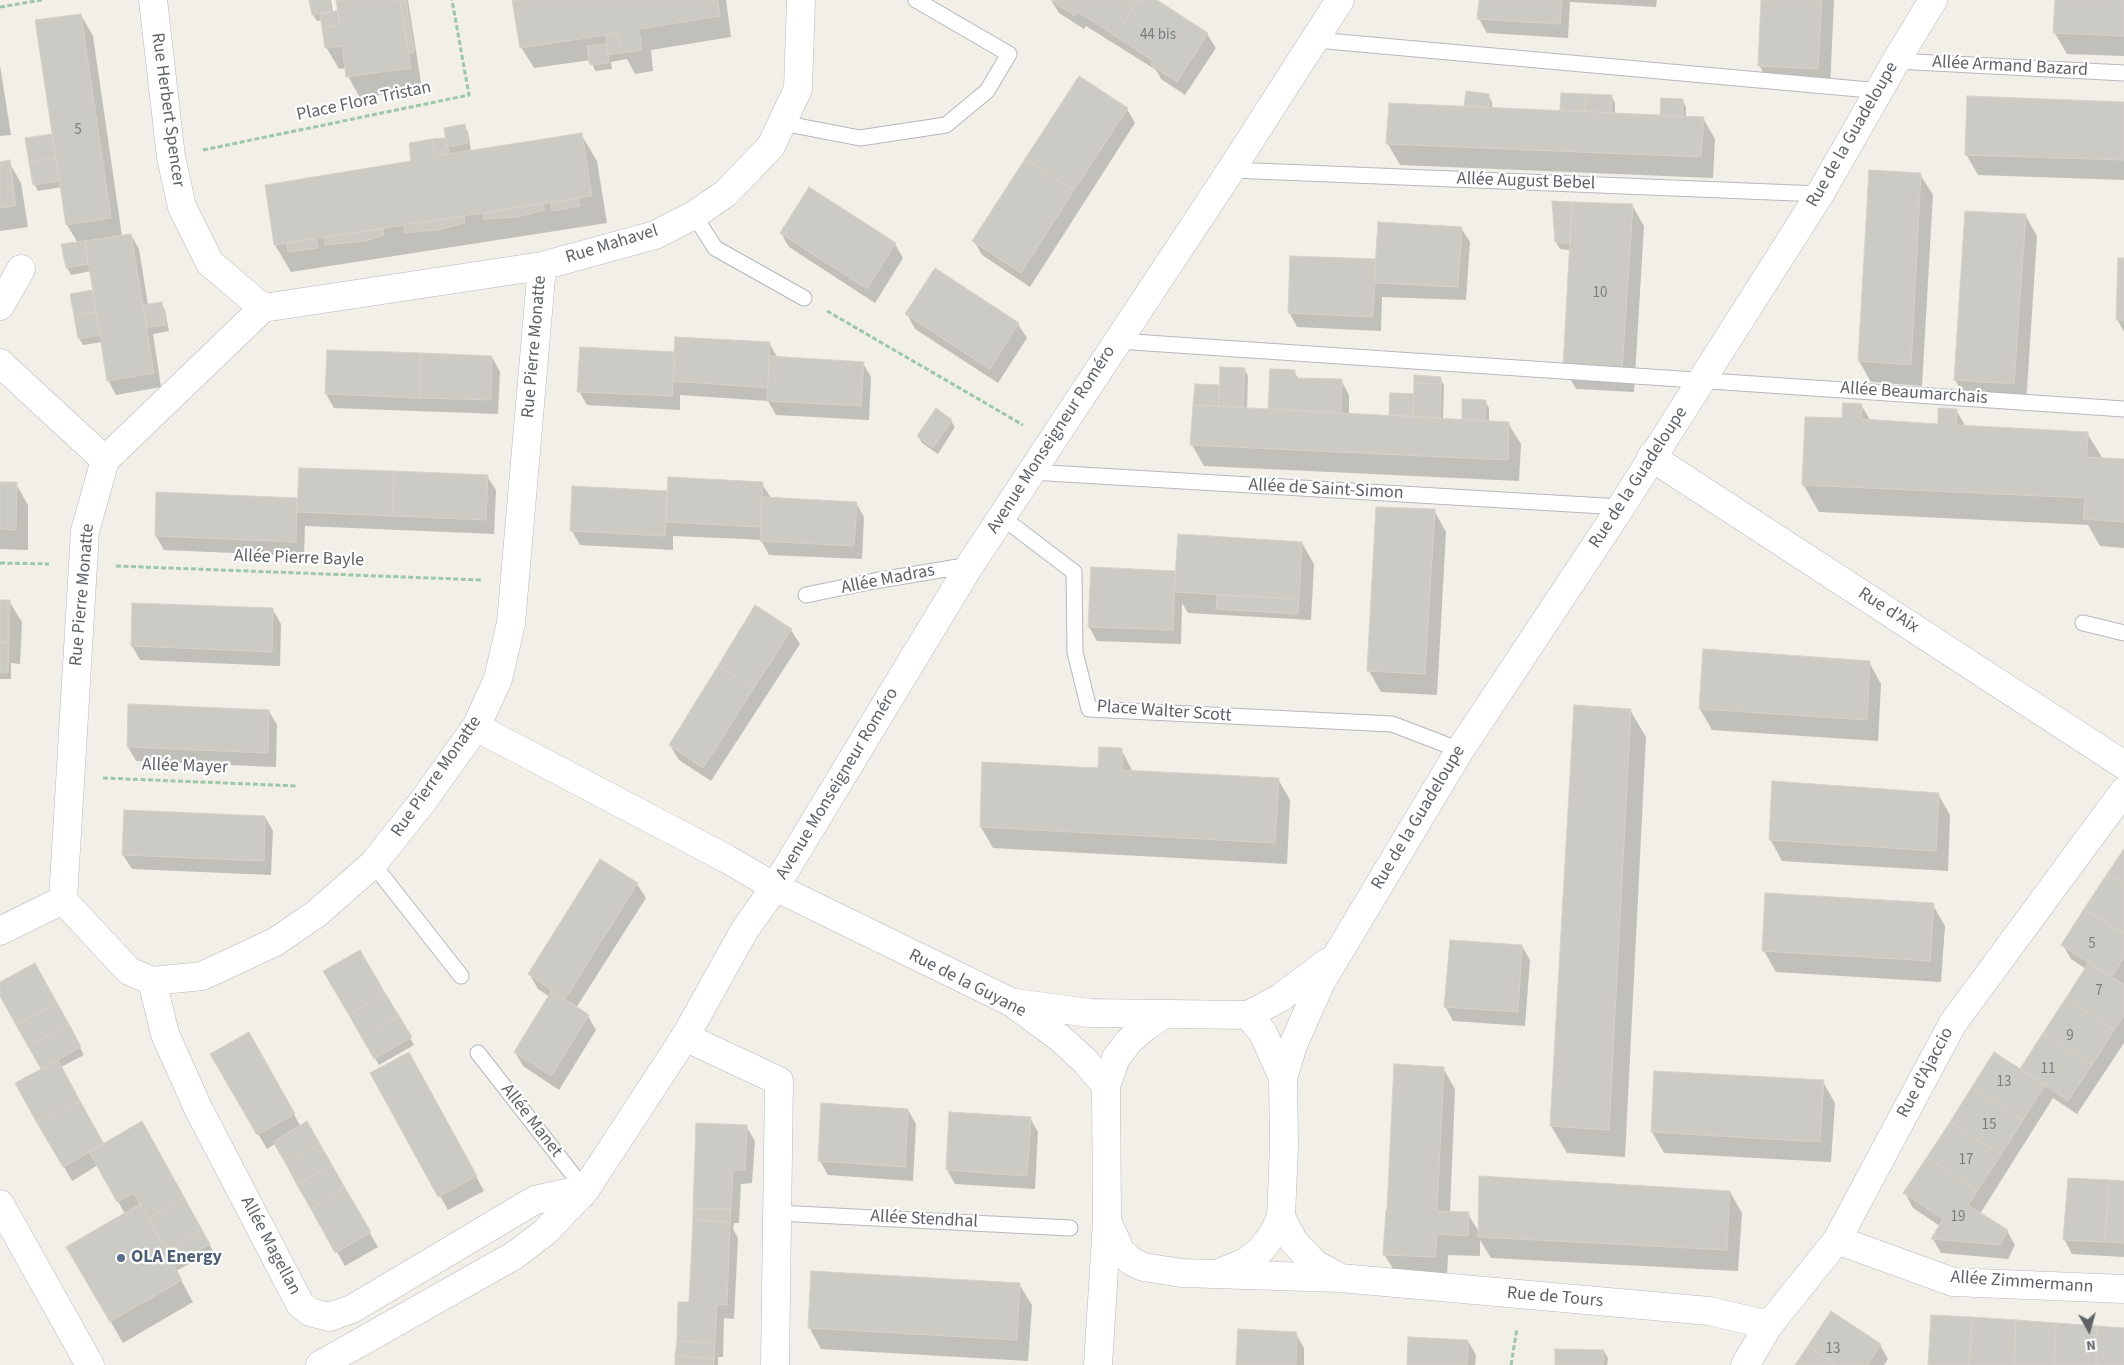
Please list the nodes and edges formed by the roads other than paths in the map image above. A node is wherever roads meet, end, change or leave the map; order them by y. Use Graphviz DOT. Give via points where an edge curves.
graph roads {
  1 [pos="153,0"];
  2 [pos="801,0"];
  3 [pos="916,0"];
  4 [pos="1340,0"];
  5 [pos="1933,0"];
  6 [pos="1316,40"];
  7 [pos="1896,61"];
  8 [pos="2124,73"];
  9 [pos="1881,91"];
  10 [pos="782,123"];
  11 [pos="1231,170"];
  12 [pos="1820,194"];
  13 [pos="694,215"];
  14 [pos="542,266"];
  15 [pos="20,269"];
  16 [pos="804,298"];
  17 [pos="0,306"];
  18 [pos="263,308"];
  19 [pos="1118,341"];
  20 [pos="0,363"];
  21 [pos="1703,379"];
  22 [pos="2124,409"];
  23 [pos="1651,457"];
  24 [pos="105,460"];
  25 [pos="1031,472"];
  26 [pos="1621,507"];
  27 [pos="1003,518"];
  28 [pos="970,565"];
  29 [pos="806,595"];
  30 [pos="2083,623"];
  31 [pos="2124,632"];
  32 [pos="476,727"];
  33 [pos="1460,750"];
  34 [pos="2124,765"];
  35 [pos="2124,791"];
  36 [pos="373,864"];
  37 [pos="775,887"];
  38 [pos="63,900"];
  39 [pos="0,931"];
  40 [pos="1338,953"];
  41 [pos="461,976"];
  42 [pos="152,981"];
  43 [pos="1011,1002"];
  44 [pos="1163,1015"];
  45 [pos="1248,1015"];
  46 [pos="685,1037"];
  47 [pos="478,1053"];
  48 [pos="1283,1078"];
  49 [pos="1106,1086"];
  50 [pos="583,1192"];
  51 [pos="0,1204"];
  52 [pos="777,1213"];
  53 [pos="1281,1217"];
  54 [pos="1107,1221"];
  55 [pos="1070,1228"];
  56 [pos="1837,1240"];
  57 [pos="1219,1273"];
  58 [pos="1340,1278"];
  59 [pos="2124,1289"];
  60 [pos="1769,1325"];
  61 [pos="333,1362"];
  62 [pos="90,1365"];
  63 [pos="775,1365"];
  64 [pos="1098,1365"];
  65 [pos="1745,1365"];
  1 -- 18 [label="street, Rue Herbert Spencer" via="170,157 182,207 210,264"];
  2 -- 10 [label="street, Rue Mahavel" via="798,88"];
  3 -- 10 [label="lane" via="1009,54 987,91 946,125 860,138"];
  4 -- 6 [label="street, Avenue Monseigneur Roméro"];
  5 -- 7 [label="street, Rue de la Guadeloupe"];
  6 -- 9 [label="lane"];
  6 -- 11 [label="street, Avenue Monseigneur Roméro"];
  7 -- 8 [label="lane, Allée Armand Bazard"];
  7 -- 9 [label="street, Rue de la Guadeloupe"];
  9 -- 12 [label="street, Rue de la Guadeloupe"];
  10 -- 13 [label="street, Rue Mahavel" via="771,146 726,193"];
  11 -- 12 [label="lane, Allée August Bebel"];
  11 -- 19 [label="street, Avenue Monseigneur Roméro"];
  12 -- 21 [label="street, Rue de la Guadeloupe"];
  13 -- 14 [label="street, Rue Mahavel" via="655,235"];
  13 -- 16 [label="lane" via="715,248"];
  14 -- 18 [label="street, Rue Pierre Monatte"];
  14 -- 32 [label="street, Rue Pierre Monatte" via="511,623 498,679"];
  15 -- 17 [label="street"];
  18 -- 24 [label="street"];
  19 -- 21 [label="lane, Allée Beaumarchais"];
  19 -- 25 [label="street, Avenue Monseigneur Roméro"];
  20 -- 24 [label="street"];
  21 -- 22 [label="lane, Allée Beaumarchais"];
  21 -- 23 [label="street, Rue de la Guadeloupe"];
  23 -- 26 [label="street, Rue de la Guadeloupe"];
  23 -- 34 [label="street, Rue d'Aix"];
  24 -- 38 [label="street, Rue Pierre Monatte" via="85,531"];
  25 -- 26 [label="lane, Allée de Saint-Simon"];
  25 -- 27 [label="street, Avenue Monseigneur Roméro"];
  26 -- 33 [label="street, Rue de la Guadeloupe"];
  27 -- 28 [label="street, Avenue Monseigneur Roméro"];
  27 -- 33 [label="lane, Place Walter Scott" via="1074,572 1075,652 1089,709 1392,724"];
  28 -- 29 [label="lane, Allée Madras"];
  28 -- 37 [label="street, Avenue Monseigneur Roméro"];
  30 -- 31 [label="lane"];
  32 -- 36 [label="street, Rue Pierre Monatte"];
  32 -- 37 [label="street, Avenue Monseigneur Roméro"];
  33 -- 40 [label="street, Rue de la Guadeloupe"];
  35 -- 56 [label="street, Rue d'Ajaccio" via="1953,1023"];
  36 -- 41 [label="lane"];
  36 -- 42 [label="street, Rue Pierre Monatte" via="316,914 275,942 202,976"];
  37 -- 43 [label="street, Rue de la Guyane"];
  37 -- 46 [label="street, Avenue Monseigneur Roméro" via="744,931"];
  38 -- 39 [label="street"];
  38 -- 42 [label="street, Rue Pierre Monatte" via="129,971"];
  40 -- 45 [label="street, Rue de la Guadeloupe" via="1280,998"];
  40 -- 48 [label="street, Rue de la Guadeloupe" via="1306,1013"];
  42 -- 50 [label="street, Allée Magellan" via="165,1034 198,1108 300,1304 310,1312 329,1317 345,1312 535,1200"];
  43 -- 44 [label="street, Rue de la Guadeloupe" via="1090,1013"];
  43 -- 49 [label="street, Rue de la Guyane" via="1085,1060"];
  44 -- 45 [label="street, Rue de la Guadeloupe"];
  44 -- 49 [label="street" via="1129,1041 1116,1058"];
  45 -- 48 [label="street" via="1262,1033"];
  46 -- 50 [label="street, Avenue Monseigneur Roméro"];
  46 -- 52 [label="street" via="779,1081"];
  47 -- 50 [label="lane, Allée Manet"];
  48 -- 53 [label="street, Rue de la Guadeloupe"];
  49 -- 54 [label="street"];
  50 -- 61 [label="street, Avenue Monseigneur Roméro" via="545,1232 515,1255"];
  51 -- 62 [label="street"];
  52 -- 55 [label="lane, Allée Stendhal"];
  52 -- 63 [label="street"];
  53 -- 57 [label="street" via="1261,1250 1246,1262"];
  53 -- 58 [label="street, Rue de Tours" via="1294,1242 1314,1264"];
  54 -- 57 [label="street, Rue de Tours" via="1121,1252 1143,1267 1182,1274"];
  54 -- 64 [label="street"];
  56 -- 59 [label="street, Allée Zimmermann" via="1953,1282"];
  56 -- 60 [label="street, Rue d'Ajaccio"];
  57 -- 58 [label="street, Rue de Tours"];
  58 -- 60 [label="street, Rue de Tours" via="1709,1311"];
  60 -- 65 [label="street, Rue d'Ajaccio"];
}
